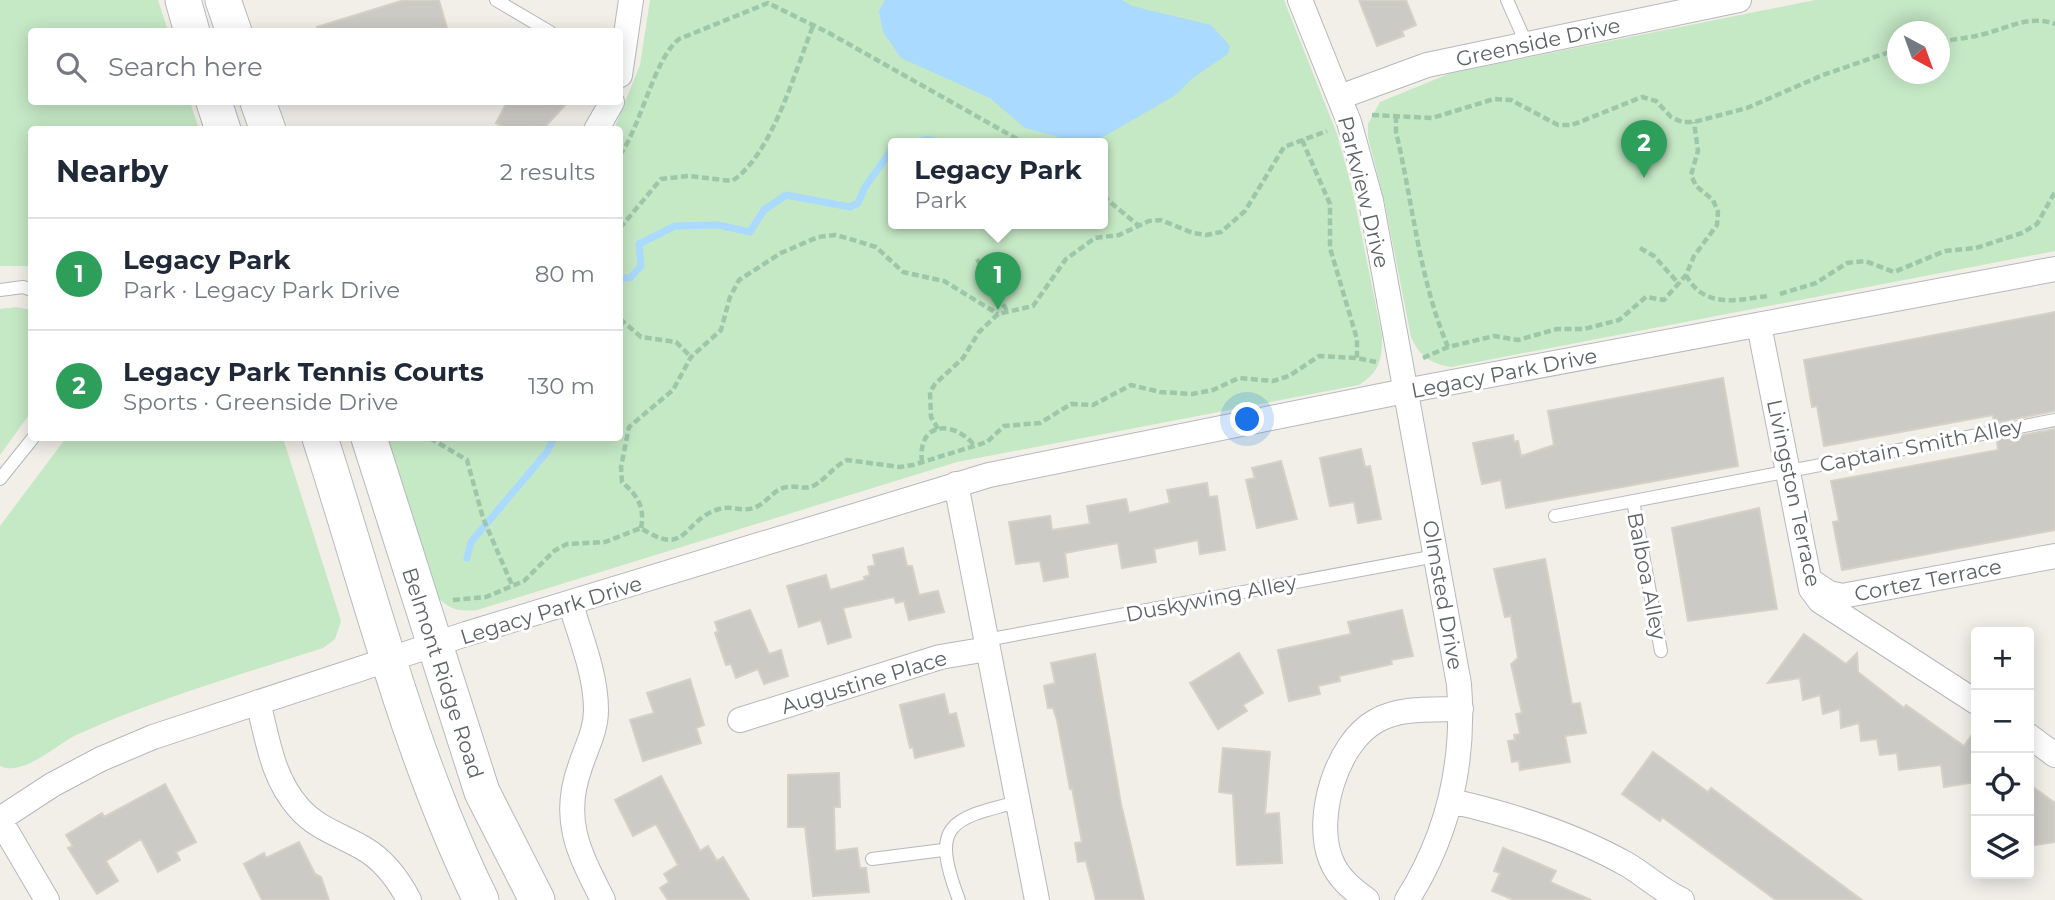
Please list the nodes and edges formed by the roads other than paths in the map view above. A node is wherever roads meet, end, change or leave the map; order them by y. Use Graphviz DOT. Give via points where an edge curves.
graph roads {
  1 [pos="183,0"];
  2 [pos="223,0"];
  3 [pos="496,0"];
  4 [pos="631,0"];
  5 [pos="1300,0"];
  6 [pos="1507,0"];
  7 [pos="1739,0"];
  8 [pos="1702,3"];
  9 [pos="191,28"];
  10 [pos="233,28"];
  11 [pos="543,28"];
  12 [pos="1527,45"];
  13 [pos="623,53"];
  14 [pos="1340,97"];
  15 [pos="215,105"];
  16 [pos="259,105"];
  17 [pos="610,105"];
  18 [pos="222,126"];
  19 [pos="267,126"];
  20 [pos="598,126"];
  21 [pos="2055,269"];
  22 [pos="0,290"];
  23 [pos="28,290"];
  24 [pos="1759,325"];
  25 [pos="1405,391"];
  26 [pos="2055,420"];
  27 [pos="31,441"];
  28 [pos="321,441"];
  29 [pos="370,441"];
  30 [pos="1787,470"];
  31 [pos="0,479"];
  32 [pos="956,484"];
  33 [pos="1633,501"];
  34 [pos="1555,516"];
  35 [pos="1436,556"];
  36 [pos="2055,556"];
  37 [pos="1808,574"];
  38 [pos="571,605"];
  39 [pos="433,645"];
  40 [pos="987,645"];
  41 [pos="1661,651"];
  42 [pos="389,659"];
  43 [pos="1971,699"];
  44 [pos="258,702"];
  45 [pos="1461,709"];
  46 [pos="740,720"];
  47 [pos="2034,740"];
  48 [pos="2055,755"];
  49 [pos="1451,801"];
  50 [pos="1018,803"];
  51 [pos="0,820"];
  52 [pos="943,850"];
  53 [pos="872,859"];
  54 [pos="1679,899"];
  55 [pos="47,900"];
  56 [pos="409,900"];
  57 [pos="481,900"];
  58 [pos="537,900"];
  59 [pos="603,900"];
  60 [pos="959,900"];
  61 [pos="1037,900"];
  62 [pos="1367,900"];
  63 [pos="1407,900"];
  1 -- 9 [label="main road"];
  2 -- 10 [label="main road"];
  3 -- 11 [label="lane"];
  4 -- 13 [label="street"];
  5 -- 14 [label="street, Parkview Drive"];
  6 -- 12 [label="lane"];
  7 -- 8 [label="street, Greenside Drive"];
  8 -- 12 [label="street, Greenside Drive"];
  12 -- 14 [label="street, Greenside Drive" via="1427,65"];
  14 -- 25 [label="street, Parkview Drive" via="1371,201"];
  15 -- 18 [label="main road"];
  16 -- 19 [label="main road"];
  17 -- 20 [label="street"];
  21 -- 24 [label="street, Legacy Park Drive"];
  22 -- 23 [label="lane"];
  24 -- 25 [label="street, Legacy Park Drive"];
  24 -- 30 [label="street, Livingston Terrace"];
  25 -- 32 [label="street, Legacy Park Drive"];
  25 -- 35 [label="street, Olmsted Drive"];
  26 -- 30 [label="lane, Captain Smith Alley"];
  27 -- 31 [label="lane"];
  28 -- 42 [label="main road, Belmont Ridge Road"];
  29 -- 39 [label="main road, Belmont Ridge Road"];
  30 -- 33 [label="lane, Balboa Alley"];
  30 -- 37 [label="street, Livingston Terrace"];
  32 -- 38 [label="street, Legacy Park Drive"];
  32 -- 40 [label="street"];
  33 -- 34 [label="lane, Balboa Alley"];
  33 -- 41 [label="lane, Balboa Alley"];
  35 -- 40 [label="lane, Duskywing Alley"];
  35 -- 45 [label="street, Olmsted Drive"];
  36 -- 37 [label="street, Cortez Terrace" via="1842,596 1816,585"];
  37 -- 43 [label="street, Livingston Terrace" via="1820,601"];
  38 -- 39 [label="street, Legacy Park Drive"];
  38 -- 59 [label="street" via="594,684 596,712 592,738 572,793 572,826 577,850"];
  39 -- 42 [label="street, Legacy Park Drive"];
  39 -- 58 [label="main road, Belmont Ridge Road" via="486,802"];
  40 -- 46 [label="street, Augustine Place"];
  40 -- 50 [label="street"];
  42 -- 44 [label="street, Legacy Park Drive"];
  42 -- 57 [label="main road, Belmont Ridge Road" via="454,845"];
  44 -- 51 [label="street, Legacy Park Drive" via="101,759"];
  44 -- 56 [label="street" via="283,788 322,828 383,863"];
  45 -- 49 [label="street, Olmsted Drive"];
  45 -- 62 [label="street" via="1387,716 1358,734 1344,753 1324,815 1324,839 1331,862 1345,883"];
  47 -- 48 [label="street"];
  49 -- 54 [label="street" via="1543,826 1586,844"];
  49 -- 63 [label="street, Olmsted Drive" via="1440,838"];
  50 -- 52 [label="lane" via="973,813 953,825"];
  50 -- 61 [label="street"];
  51 -- 55 [label="street"];
  52 -- 53 [label="lane"];
  52 -- 60 [label="lane"];
}
